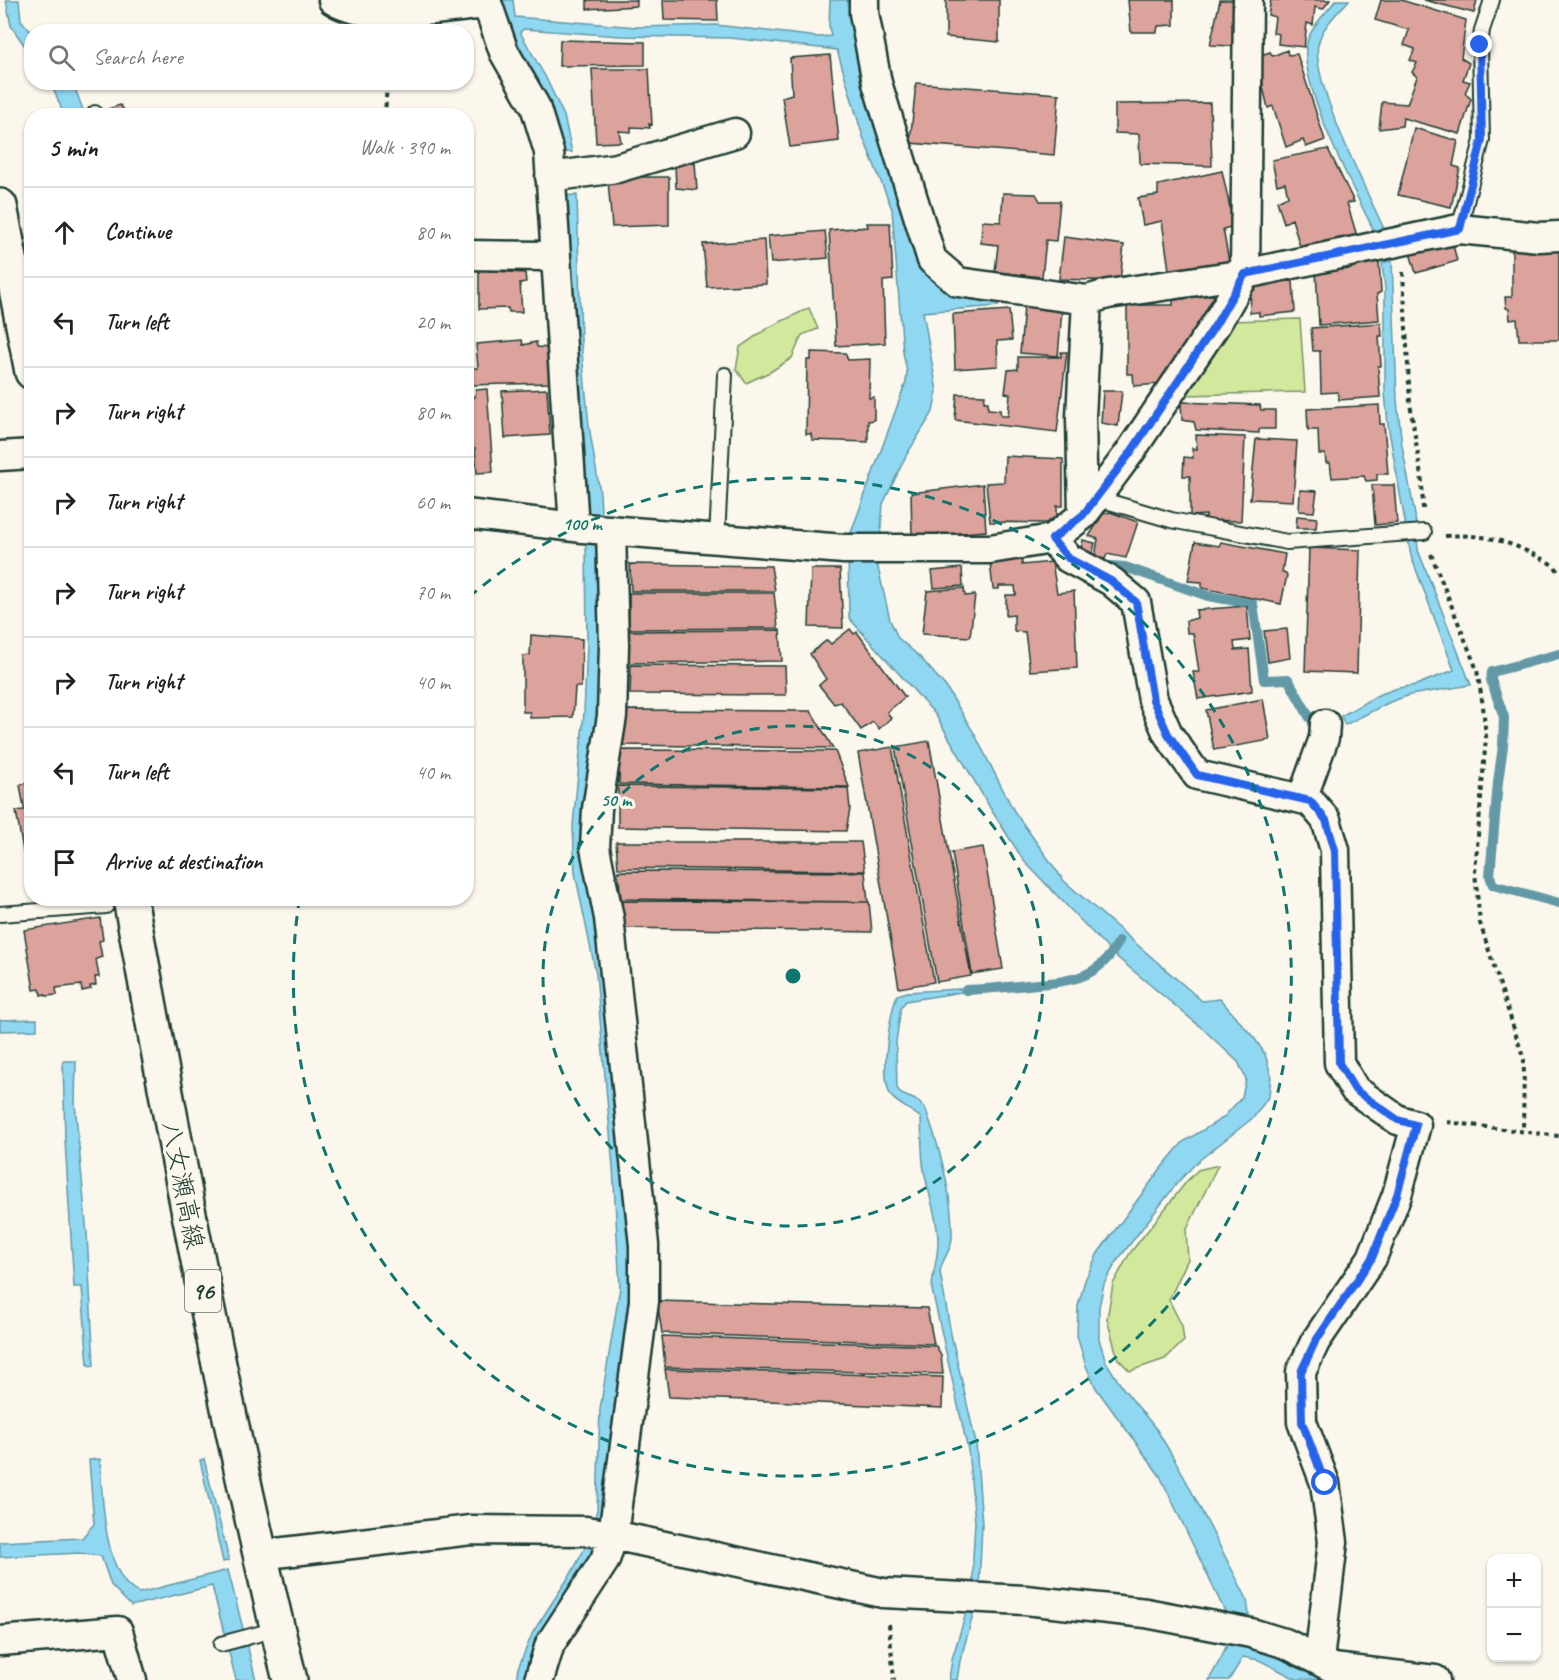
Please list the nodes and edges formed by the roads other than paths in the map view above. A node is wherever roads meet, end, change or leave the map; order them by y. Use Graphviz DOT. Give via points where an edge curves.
graph roads {
  1 [pos="333,0"];
  2 [pos="864,0"];
  3 [pos="1248,0"];
  4 [pos="1492,0"];
  5 [pos="486,2"];
  6 [pos="735,133"];
  7 [pos="550,177"];
  8 [pos="0,206"];
  9 [pos="1460,229"];
  10 [pos="1559,236"];
  11 [pos="474,255"];
  12 [pos="556,262"];
  13 [pos="1245,274"];
  14 [pos="24,292"];
  15 [pos="1087,300"];
  16 [pos="724,375"];
  17 [pos="24,454"];
  18 [pos="0,456"];
  19 [pos="1090,507"];
  20 [pos="474,515"];
  21 [pos="594,529"];
  22 [pos="1423,534"];
  23 [pos="717,538"];
  24 [pos="1052,539"];
  25 [pos="1325,724"];
  26 [pos="1302,799"];
  27 [pos="79,906"];
  28 [pos="119,906"];
  29 [pos="0,914"];
  30 [pos="602,1534"];
  31 [pos="259,1555"];
  32 [pos="265,1632"];
  33 [pos="0,1641"];
  34 [pos="221,1644"];
  35 [pos="1319,1660"];
  36 [pos="132,1680"];
  37 [pos="290,1680"];
  38 [pos="539,1680"];
  39 [pos="1435,1680"];
  1 -- 5 [label="street" via="344,7 393,13"];
  2 -- 15 [label="street" via="877,83 932,260 958,282"];
  3 -- 13 [label="street"];
  4 -- 9 [label="lane" via="1480,45 1482,140"];
  5 -- 7 [label="street" via="504,52 535,106 549,152"];
  6 -- 7 [label="street" via="617,168"];
  7 -- 12 [label="street"];
  8 -- 14 [label="main road"];
  9 -- 10 [label="street"];
  9 -- 13 [label="street"];
  11 -- 12 [label="street" via="543,256"];
  12 -- 21 [label="street"];
  13 -- 15 [label="street"];
  13 -- 19 [label="street" via="1185,371"];
  15 -- 19 [label="street" via="1081,417"];
  16 -- 23 [label="lane"];
  17 -- 18 [label="street"];
  19 -- 22 [label="lane" via="1287,542"];
  19 -- 24 [label="street"];
  20 -- 21 [label="street"];
  21 -- 23 [label="street"];
  21 -- 30 [label="street" via="614,645 612,716 595,848 609,918 644,1245 645,1301"];
  23 -- 24 [label="street" via="878,550 990,549"];
  24 -- 26 [label="street" via="1068,558 1111,581 1136,602 1153,700 1168,734 1197,775"];
  25 -- 26 [label="street" via="1324,738"];
  26 -- 35 [label="street" via="1310,801 1326,820 1335,850 1339,1063 1355,1090 1398,1120 1416,1125 1397,1195 1372,1258 1315,1342 1301,1372 1302,1422 1325,1483 1333,1542"];
  27 -- 29 [label="lane"];
  28 -- 31 [label="main road, 八女瀬高線 / 96"];
  30 -- 31 [label="street" via="471,1530"];
  30 -- 35 [label="street" via="887,1594 1036,1601 1146,1613 1239,1630 1287,1644"];
  30 -- 38 [label="street" via="605,1560 550,1644"];
  31 -- 32 [label="main road, 八女瀬高線 / 96"];
  32 -- 34 [label="lane"];
  32 -- 37 [label="main road, 八女瀬高線 / 96"];
  33 -- 36 [label="street" via="118,1631"];
  35 -- 39 [label="street" via="1333,1668"];
}
